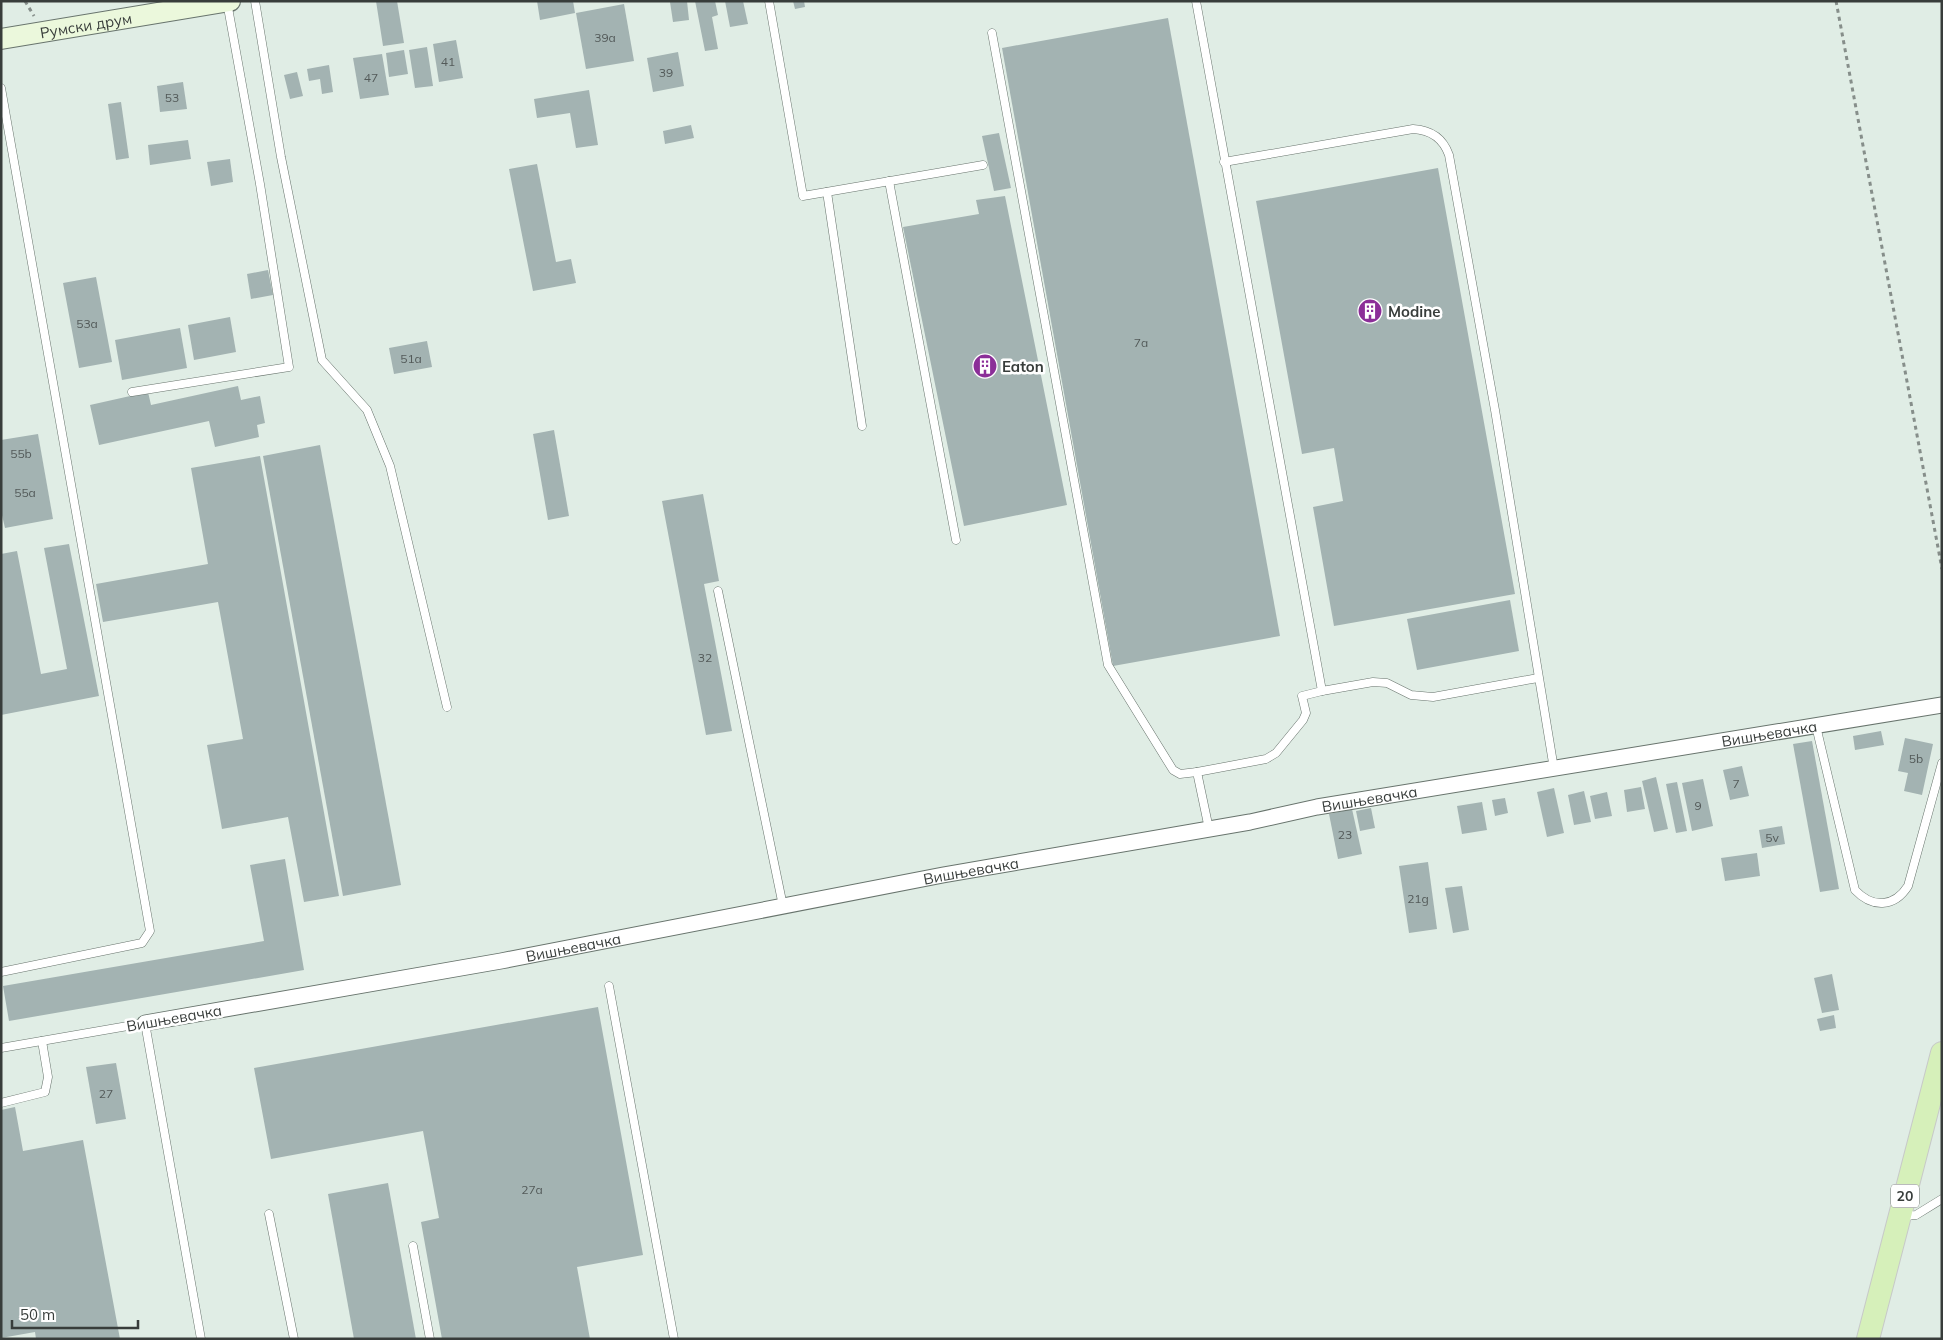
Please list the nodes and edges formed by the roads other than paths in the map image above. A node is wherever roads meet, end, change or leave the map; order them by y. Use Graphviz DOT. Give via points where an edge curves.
graph roads {
  1 [pos="255,1"];
  2 [pos="768,1"];
  3 [pos="1196,1"];
  4 [pos="229,2"];
  5 [pos="992,33"];
  6 [pos="1,39"];
  7 [pos="1,88"];
  8 [pos="1224,162"];
  9 [pos="983,165"];
  10 [pos="889,181"];
  11 [pos="827,192"];
  12 [pos="132,392"];
  13 [pos="862,426"];
  14 [pos="956,540"];
  15 [pos="718,590"];
  16 [pos="1538,678"];
  17 [pos="1322,692"];
  18 [pos="1942,705"];
  19 [pos="447,707"];
  20 [pos="1816,726"];
  21 [pos="1942,763"];
  22 [pos="1554,769"];
  23 [pos="1197,772"];
  24 [pos="1209,829"];
  25 [pos="783,906"];
  26 [pos="1,972"];
  27 [pos="609,986"];
  28 [pos="145,1023"];
  29 [pos="42,1041"];
  30 [pos="1,1048"];
  31 [pos="1942,1053"];
  32 [pos="1,1103"];
  33 [pos="1942,1198"];
  34 [pos="269,1214"];
  35 [pos="1899,1216"];
  36 [pos="412,1246"];
  37 [pos="200,1339"];
  38 [pos="294,1339"];
  39 [pos="430,1339"];
  40 [pos="674,1339"];
  41 [pos="1868,1339"];
  1 -- 19 [label="lane" via="281,157 322,360 367,410 390,466"];
  2 -- 11 [label="lane" via="803,196"];
  3 -- 8 [label="lane"];
  4 -- 6 [label="main road, Румски друм"];
  4 -- 12 [label="lane" via="289,366"];
  5 -- 23 [label="lane" via="1108,665 1173,770 1180,774"];
  7 -- 26 [label="lane" via="150,931 142,943"];
  8 -- 16 [label="lane" via="1414,129 1429,132 1446,147 1495,410"];
  8 -- 17 [label="lane"];
  9 -- 10 [label="lane"];
  10 -- 11 [label="lane"];
  10 -- 14 [label="lane"];
  11 -- 13 [label="lane"];
  15 -- 25 [label="lane"];
  16 -- 17 [label="lane" via="1433,697 1411,695 1387,682"];
  16 -- 22 [label="lane"];
  17 -- 23 [label="lane" via="1302,696 1306,713 1303,720 1276,753 1266,760"];
  18 -- 20 [label="street, Вишњевачка"];
  20 -- 21 [label="lane" via="1855,890 1867,900 1892,901 1899,898 1908,886"];
  20 -- 22 [label="street, Вишњевачка"];
  22 -- 24 [label="street, Вишњевачка" via="1317,807"];
  23 -- 24 [label="lane"];
  24 -- 25 [label="street, Вишњевачка"];
  25 -- 28 [label="street, Вишњевачка" via="502,961"];
  27 -- 40 [label="lane"];
  28 -- 29 [label="lane, Вишњевачка"];
  28 -- 37 [label="lane"];
  29 -- 30 [label="lane, Вишњевачка"];
  29 -- 32 [label="lane" via="48,1076 45,1092"];
  31 -- 35 [label="main road, 20"];
  33 -- 35 [label="lane" via="1916,1215"];
  34 -- 38 [label="lane"];
  35 -- 41 [label="main road, 20"];
  36 -- 39 [label="lane"];
}
